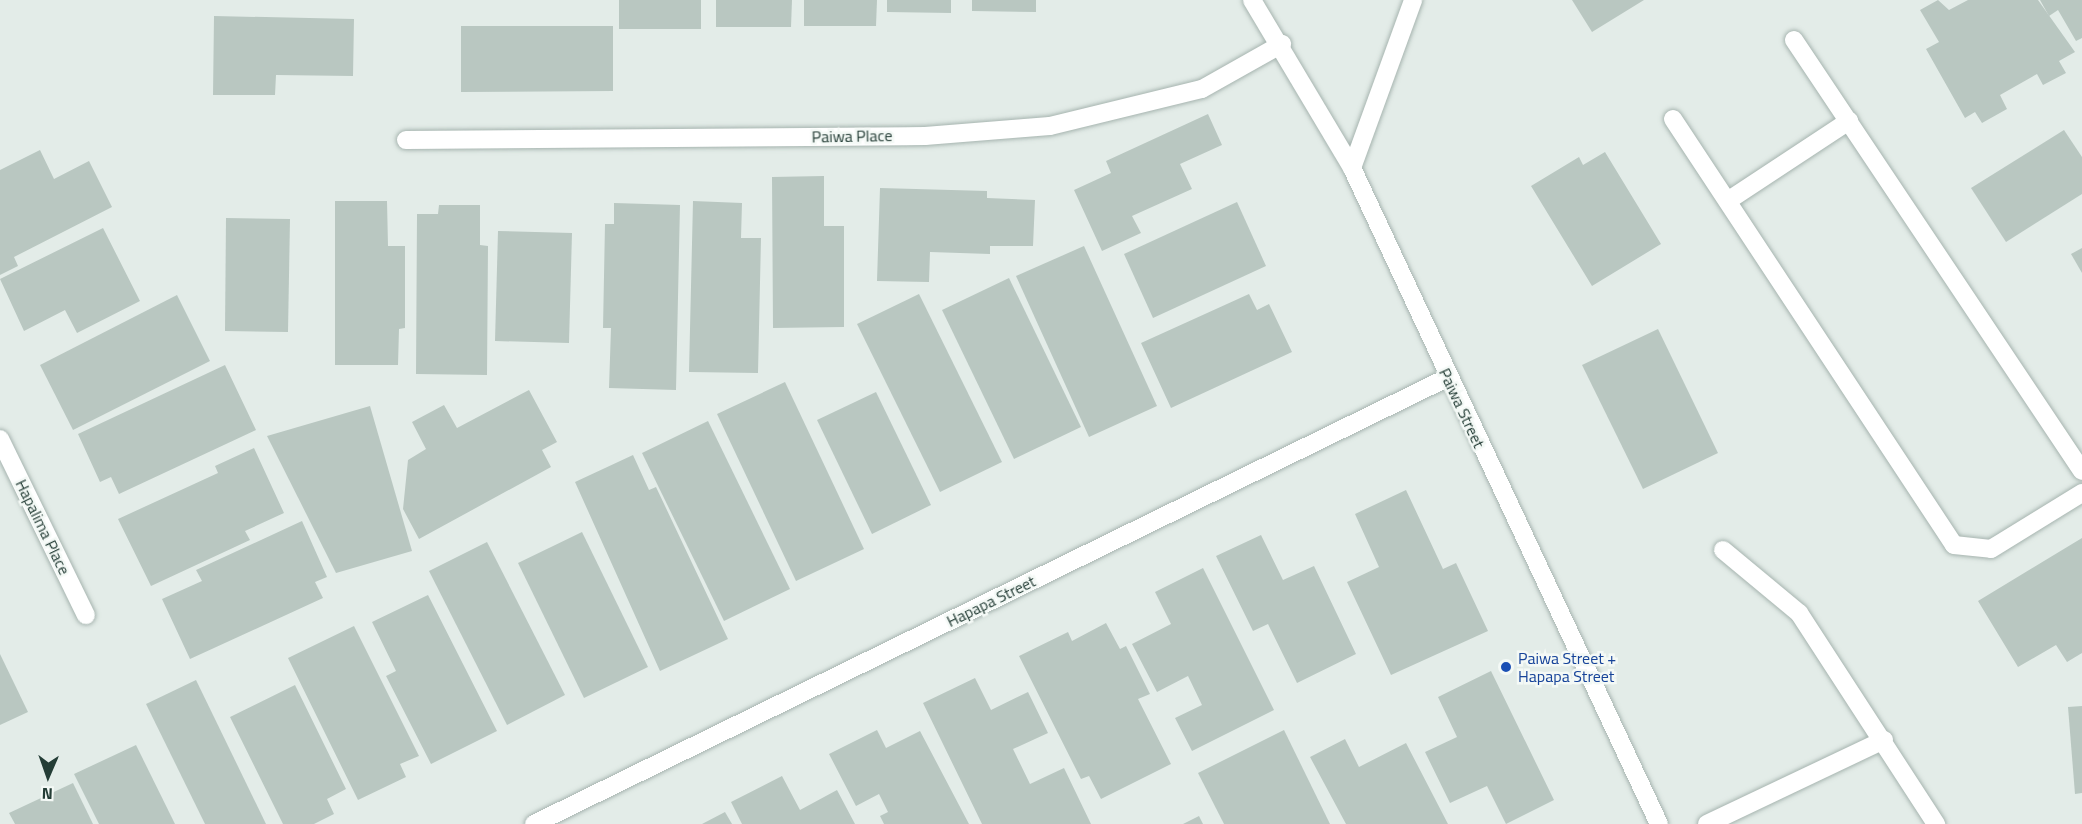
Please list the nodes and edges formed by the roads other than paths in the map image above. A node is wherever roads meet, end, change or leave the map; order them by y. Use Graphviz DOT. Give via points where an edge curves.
graph roads {
  1 [pos="1252,0"];
  2 [pos="1413,0"];
  3 [pos="1794,40"];
  4 [pos="1282,44"];
  5 [pos="1673,119"];
  6 [pos="1849,122"];
  7 [pos="406,141"];
  8 [pos="1353,168"];
  9 [pos="1729,200"];
  10 [pos="1447,378"];
  11 [pos="0,439"];
  12 [pos="2082,471"];
  13 [pos="2082,493"];
  14 [pos="1723,550"];
  15 [pos="86,615"];
  16 [pos="1884,740"];
  17 [pos="534,824"];
  18 [pos="1659,824"];
  19 [pos="1707,824"];
  20 [pos="1936,824"];
  1 -- 4 [label="street, Paiwa Street"];
  2 -- 8 [label="street"];
  3 -- 6 [label="street"];
  4 -- 7 [label="street, Paiwa Place" via="1202,89 1050,126 925,136"];
  4 -- 8 [label="street, Paiwa Street"];
  5 -- 9 [label="street"];
  6 -- 9 [label="street"];
  6 -- 12 [label="street"];
  8 -- 10 [label="street, Paiwa Street"];
  9 -- 13 [label="street" via="1954,545 1991,549"];
  10 -- 17 [label="street, Hapapa Street"];
  10 -- 18 [label="street, Paiwa Street"];
  11 -- 15 [label="street, Hapalima Place"];
  14 -- 16 [label="street" via="1799,613"];
  16 -- 19 [label="street"];
  16 -- 20 [label="street"];
}
